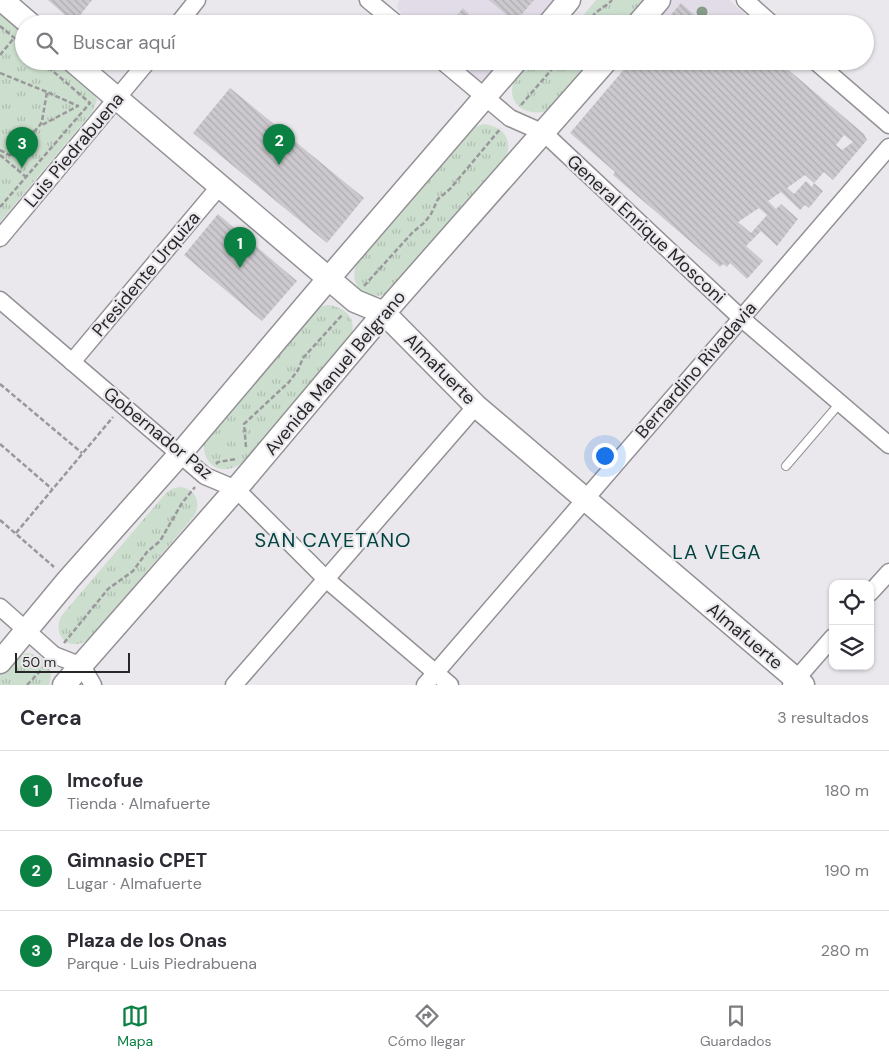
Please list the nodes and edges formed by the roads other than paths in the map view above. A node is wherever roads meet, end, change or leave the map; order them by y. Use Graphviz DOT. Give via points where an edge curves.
graph roads {
  1 [pos="2,0"];
  2 [pos="197,0"];
  3 [pos="569,0"];
  4 [pos="659,0"];
  5 [pos="745,0"];
  6 [pos="378,3"];
  7 [pos="185,15"];
  8 [pos="389,15"];
  9 [pos="556,15"];
  10 [pos="646,15"];
  11 [pos="762,15"];
  12 [pos="15,20"];
  13 [pos="83,70"];
  14 [pos="141,70"];
  15 [pos="452,70"];
  16 [pos="508,70"];
  17 [pos="598,70"];
  18 [pos="825,70"];
  19 [pos="485,98"];
  20 [pos="117,99"];
  21 [pos="889,125"];
  22 [pos="544,133"];
  23 [pos="889,147"];
  24 [pos="219,187"];
  25 [pos="0,238"];
  26 [pos="329,278"];
  27 [pos="0,300"];
  28 [pos="384,313"];
  29 [pos="741,318"];
  30 [pos="72,362"];
  31 [pos="840,403"];
  32 [pos="476,406"];
  33 [pos="889,445"];
  34 [pos="180,454"];
  35 [pos="786,466"];
  36 [pos="236,489"];
  37 [pos="586,500"];
  38 [pos="889,572"];
  39 [pos="327,580"];
  40 [pos="874,589"];
  41 [pos="0,607"];
  42 [pos="27,630"];
  43 [pos="829,642"];
  44 [pos="0,662"];
  45 [pos="82,666"];
  46 [pos="430,679"];
  47 [pos="797,683"];
  48 [pos="64,685"];
  49 [pos="93,685"];
  50 [pos="234,685"];
  51 [pos="450,685"];
  1 -- 12 [label="main road"];
  2 -- 7 [label="street"];
  3 -- 9 [label="main road"];
  4 -- 10 [label="main road"];
  5 -- 11 [label="street"];
  6 -- 8 [label="street"];
  13 -- 20 [label="main road, Almafuerte"];
  14 -- 20 [label="street, Luis Piedrabuena"];
  15 -- 19 [label="street, General Enrique Mosconi"];
  16 -- 19 [label="main road"];
  17 -- 22 [label="main road, Avenida Manuel Belgrano"];
  18 -- 21 [label="street"];
  19 -- 22 [label="street, General Enrique Mosconi" via="510,118"];
  19 -- 26 [label="main road"];
  20 -- 24 [label="main road, Almafuerte"];
  20 -- 25 [label="street, Luis Piedrabuena"];
  22 -- 28 [label="main road, Avenida Manuel Belgrano"];
  22 -- 29 [label="street, General Enrique Mosconi"];
  23 -- 29 [label="street, Bernardino Rivadavia"];
  24 -- 26 [label="main road, Almafuerte"];
  24 -- 30 [label="street, Presidente Urquiza"];
  26 -- 28 [label="main road, Almafuerte" via="355,301"];
  26 -- 34 [label="main road"];
  27 -- 30 [label="street, Gobernador Paz"];
  28 -- 32 [label="main road, Almafuerte"];
  28 -- 36 [label="main road, Avenida Manuel Belgrano"];
  29 -- 31 [label="street, General Enrique Mosconi"];
  29 -- 37 [label="street, Bernardino Rivadavia"];
  30 -- 34 [label="street, Gobernador Paz"];
  31 -- 33 [label="street, General Enrique Mosconi"];
  31 -- 35 [label="lane"];
  32 -- 37 [label="main road, Almafuerte"];
  32 -- 39 [label="street"];
  34 -- 36 [label="street, Gobernador Paz" via="205,476"];
  34 -- 42 [label="main road"];
  36 -- 39 [label="street, Gobernador Paz"];
  36 -- 45 [label="main road, Avenida Manuel Belgrano"];
  37 -- 46 [label="street, Bernardino Rivadavia"];
  37 -- 47 [label="main road, Almafuerte"];
  38 -- 40 [label="street"];
  39 -- 46 [label="street, Gobernador Paz"];
  39 -- 50 [label="street"];
  41 -- 42 [label="street"];
  42 -- 44 [label="main road"];
  42 -- 45 [label="street" via="54,655"];
  43 -- 47 [label="street"];
  45 -- 48 [label="main road, Avenida Manuel Belgrano"];
  45 -- 49 [label="street"];
  46 -- 51 [label="street, Gobernador Paz"];
}
